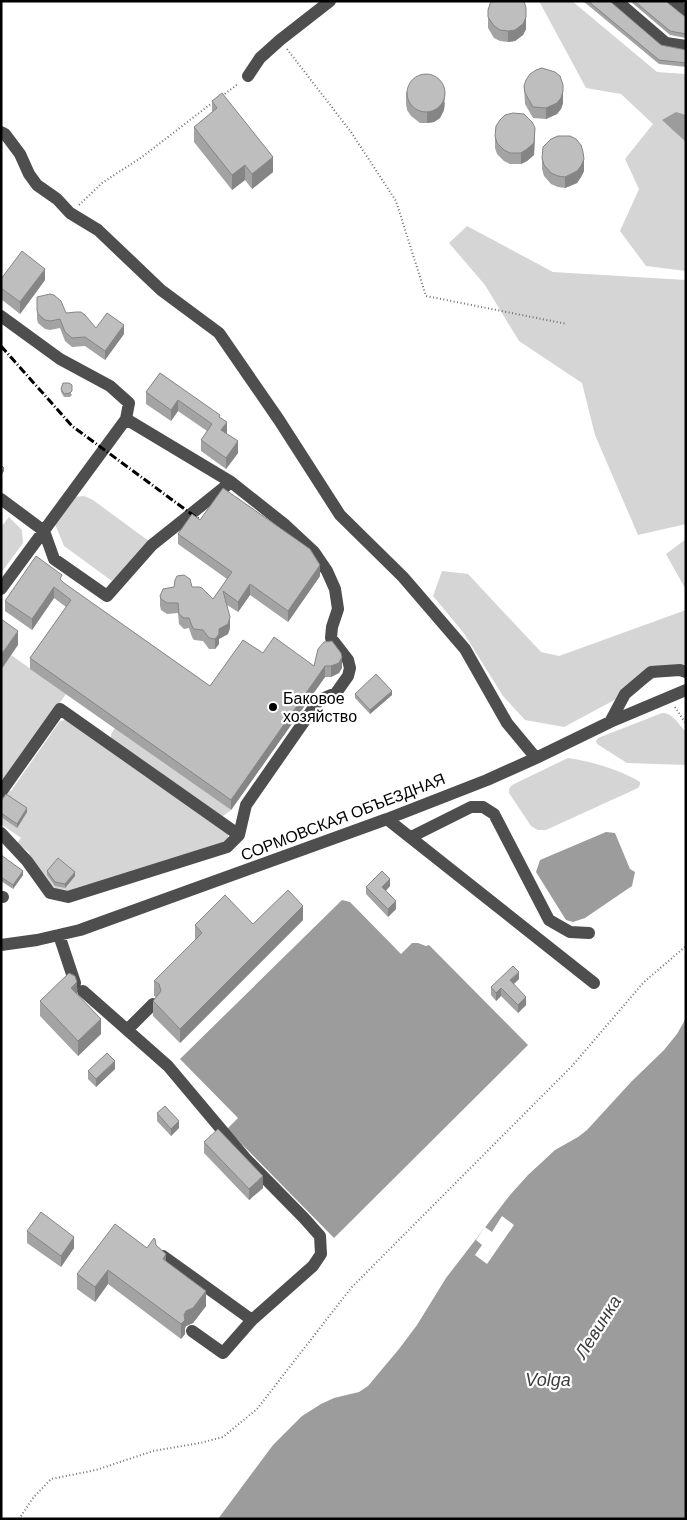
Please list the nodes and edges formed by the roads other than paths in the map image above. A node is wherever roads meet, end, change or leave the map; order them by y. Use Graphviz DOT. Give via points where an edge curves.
graph roads {
  1 [pos="330,1"];
  2 [pos="617,1"];
  3 [pos="674,1"];
  4 [pos="686,12"];
  5 [pos="686,46"];
  6 [pos="248,76"];
  7 [pos="1,132"];
  8 [pos="1,316"];
  9 [pos="126,419"];
  10 [pos="231,482"];
  11 [pos="1,499"];
  12 [pos="44,531"];
  13 [pos="1,589"];
  14 [pos="686,672"];
  15 [pos="686,690"];
  16 [pos="610,722"];
  17 [pos="536,758"];
  18 [pos="1,792"];
  19 [pos="387,819"];
  20 [pos="1,833"];
  21 [pos="238,835"];
  22 [pos="411,838"];
  23 [pos="589,933"];
  24 [pos="59,935"];
  25 [pos="1,945"];
  26 [pos="594,983"];
  27 [pos="153,1004"];
  28 [pos="127,1030"];
  29 [pos="163,1256"];
  30 [pos="252,1320"];
  31 [pos="192,1332"];
  1 -- 6 [label="street" via="260,58"];
  2 -- 5 [label="street" via="666,43"];
  3 -- 4 [label="street"];
  7 -- 17 [label="street" via="20,154 37,185 70,213 98,230 161,290 219,333 280,420 340,515 403,577 465,649 506,723"];
  8 -- 9 [label="street" via="60,358 110,386 129,403"];
  9 -- 10 [label="street"];
  9 -- 12 [label="street"];
  10 -- 12 [label="street" via="152,545 107,596 54,559"];
  10 -- 21 [label="street" via="284,524 314,552 327,570 335,588 338,609 331,638 348,660 350,668 336,693 320,700 246,805"];
  11 -- 12 [label="street"];
  12 -- 13 [label="street"];
  14 -- 16 [label="street" via="651,672 625,694"];
  15 -- 16 [label="street, СОРМОВСКАЯ ОБЪЕЗДНАЯ"];
  16 -- 17 [label="street, СОРМОВСКАЯ ОБЪЕЗДНАЯ"];
  17 -- 19 [label="street, СОРМОВСКАЯ ОБЪЕЗДНАЯ"];
  18 -- 21 [label="street" via="60,709"];
  19 -- 22 [label="street"];
  19 -- 24 [label="street, СОРМОВСКАЯ ОБЪЕЗДНАЯ"];
  20 -- 21 [label="street" via="50,893 68,897 227,848"];
  22 -- 23 [label="street" via="471,807 483,807 494,814 549,920 570,932"];
  22 -- 26 [label="street"];
  24 -- 25 [label="street, СОРМОВСКАЯ ОБЪЕЗДНАЯ"];
  24 -- 28 [label="street" via="79,987"];
  27 -- 28 [label="street"];
  28 -- 30 [label="street" via="168,1066 247,1160 320,1236 321,1254 313,1266"];
  29 -- 30 [label="street"];
  30 -- 31 [label="street" via="223,1353"];
}
